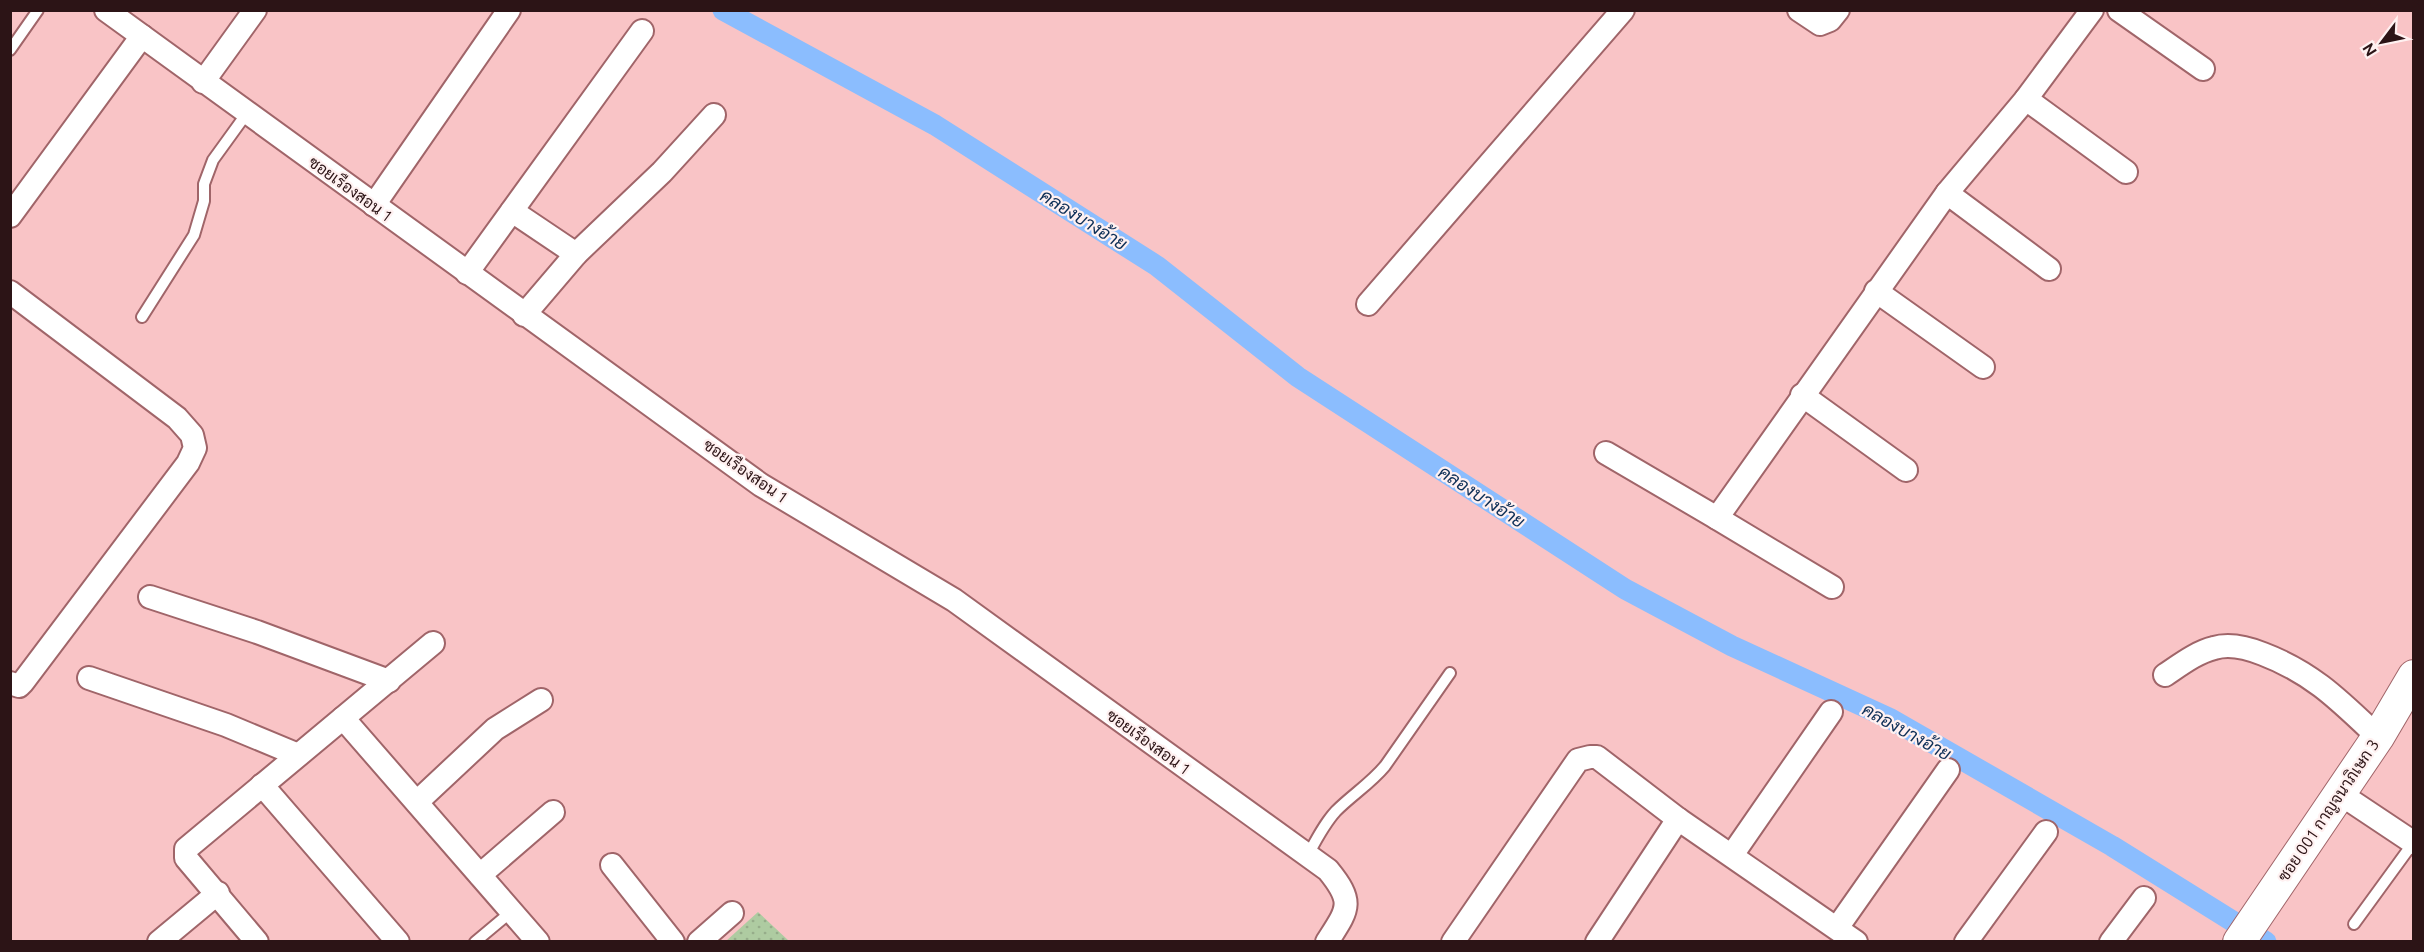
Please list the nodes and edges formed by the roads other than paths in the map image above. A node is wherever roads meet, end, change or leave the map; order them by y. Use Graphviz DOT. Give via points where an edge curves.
graph roads {
  1 [pos="38,10"];
  2 [pos="106,10"];
  3 [pos="255,10"];
  4 [pos="509,10"];
  5 [pos="1623,10"];
  6 [pos="1799,10"];
  7 [pos="1838,10"];
  8 [pos="2092,10"];
  9 [pos="2119,10"];
  10 [pos="642,31"];
  11 [pos="142,36"];
  12 [pos="10,50"];
  13 [pos="2203,69"];
  14 [pos="203,81"];
  15 [pos="2026,99"];
  16 [pos="247,113"];
  17 [pos="714,115"];
  18 [pos="2126,172"];
  19 [pos="1947,193"];
  20 [pos="374,205"];
  21 [pos="512,211"];
  22 [pos="10,216"];
  23 [pos="576,254"];
  24 [pos="2049,269"];
  25 [pos="467,273"];
  26 [pos="1876,291"];
  27 [pos="10,292"];
  28 [pos="1368,304"];
  29 [pos="524,315"];
  30 [pos="142,317"];
  31 [pos="1983,368"];
  32 [pos="1802,395"];
  33 [pos="1606,453"];
  34 [pos="1906,470"];
  35 [pos="1717,518"];
  36 [pos="1832,587"];
  37 [pos="150,597"];
  38 [pos="433,644"];
  39 [pos="1450,673"];
  40 [pos="2166,675"];
  41 [pos="2414,676"];
  42 [pos="89,678"];
  43 [pos="389,681"];
  44 [pos="10,683"];
  45 [pos="541,700"];
  46 [pos="1831,712"];
  47 [pos="343,718"];
  48 [pos="2378,736"];
  49 [pos="298,755"];
  50 [pos="1948,770"];
  51 [pos="262,785"];
  52 [pos="2339,793"];
  53 [pos="417,802"];
  54 [pos="553,812"];
  55 [pos="1678,819"];
  56 [pos="2046,832"];
  57 [pos="2413,843"];
  58 [pos="1308,855"];
  59 [pos="1732,855"];
  60 [pos="612,865"];
  61 [pos="480,875"];
  62 [pos="218,893"];
  63 [pos="2144,898"];
  64 [pos="512,911"];
  65 [pos="732,913"];
  66 [pos="2354,924"];
  67 [pos="1837,928"];
  68 [pos="159,942"];
  69 [pos="257,942"];
  70 [pos="398,942"];
  71 [pos="475,942"];
  72 [pos="538,942"];
  73 [pos="673,942"];
  74 [pos="699,942"];
  75 [pos="1327,942"];
  76 [pos="1453,942"];
  77 [pos="1597,942"];
  78 [pos="1856,942"];
  79 [pos="1966,942"];
  80 [pos="2111,942"];
  81 [pos="2239,942"];
  1 -- 12 [label="lane"];
  2 -- 11 [label="street, ซอยเรืองสอน 1"];
  3 -- 14 [label="street"];
  4 -- 20 [label="street"];
  5 -- 28 [label="street"];
  6 -- 7 [label="street" via="1820,24 1830,21"];
  8 -- 15 [label="street"];
  9 -- 13 [label="street"];
  10 -- 21 [label="street"];
  11 -- 14 [label="street, ซอยเรืองสอน 1"];
  11 -- 22 [label="street"];
  14 -- 16 [label="street, ซอยเรืองสอน 1"];
  15 -- 18 [label="street"];
  15 -- 19 [label="street"];
  16 -- 20 [label="street, ซอยเรืองสอน 1"];
  16 -- 30 [label="lane" via="213,160 204,184 195,235"];
  17 -- 23 [label="street" via="662,172"];
  19 -- 24 [label="street"];
  19 -- 26 [label="street"];
  20 -- 25 [label="street, ซอยเรืองสอน 1"];
  21 -- 23 [label="street"];
  21 -- 25 [label="street"];
  23 -- 29 [label="street"];
  25 -- 29 [label="street, ซอยเรืองสอน 1"];
  26 -- 31 [label="street"];
  26 -- 32 [label="street"];
  27 -- 44 [label="street" via="177,418 192,435 195,448 146,521 20,686"];
  29 -- 58 [label="street, ซอยเรืองสอน 1" via="761,485 954,600"];
  32 -- 34 [label="street"];
  32 -- 35 [label="street"];
  33 -- 35 [label="street"];
  35 -- 36 [label="street"];
  37 -- 43 [label="street"];
  38 -- 43 [label="street"];
  39 -- 58 [label="lane" via="1385,766 1336,812"];
  40 -- 48 [label="street" via="2212,648 2226,645 2252,650 2309,676"];
  41 -- 48 [label="street, ซอย 001 กาญจนาภิเษก 3"];
  42 -- 49 [label="street" via="226,725"];
  43 -- 47 [label="street"];
  45 -- 53 [label="street" via="495,729"];
  46 -- 59 [label="street"];
  47 -- 49 [label="street"];
  47 -- 53 [label="street"];
  48 -- 52 [label="street, ซอย 001 กาญจนาภิเษก 3"];
  49 -- 51 [label="street"];
  50 -- 67 [label="street"];
  51 -- 62 [label="street" via="186,849 186,858"];
  51 -- 70 [label="street"];
  52 -- 57 [label="street"];
  52 -- 81 [label="street, ซอย 001 กาญจนาภิเษก 3"];
  53 -- 61 [label="street"];
  54 -- 61 [label="street"];
  55 -- 59 [label="street"];
  55 -- 76 [label="street" via="1597,757 1578,760"];
  55 -- 77 [label="street"];
  56 -- 79 [label="street"];
  57 -- 66 [label="lane"];
  58 -- 75 [label="street, ซอยเรืองสอน 1" via="1344,889 1346,912"];
  59 -- 67 [label="street"];
  60 -- 73 [label="street"];
  61 -- 64 [label="street"];
  62 -- 68 [label="street"];
  62 -- 69 [label="street"];
  63 -- 80 [label="street"];
  64 -- 71 [label="lane"];
  64 -- 72 [label="street"];
  65 -- 74 [label="street"];
  67 -- 78 [label="street"];
}
